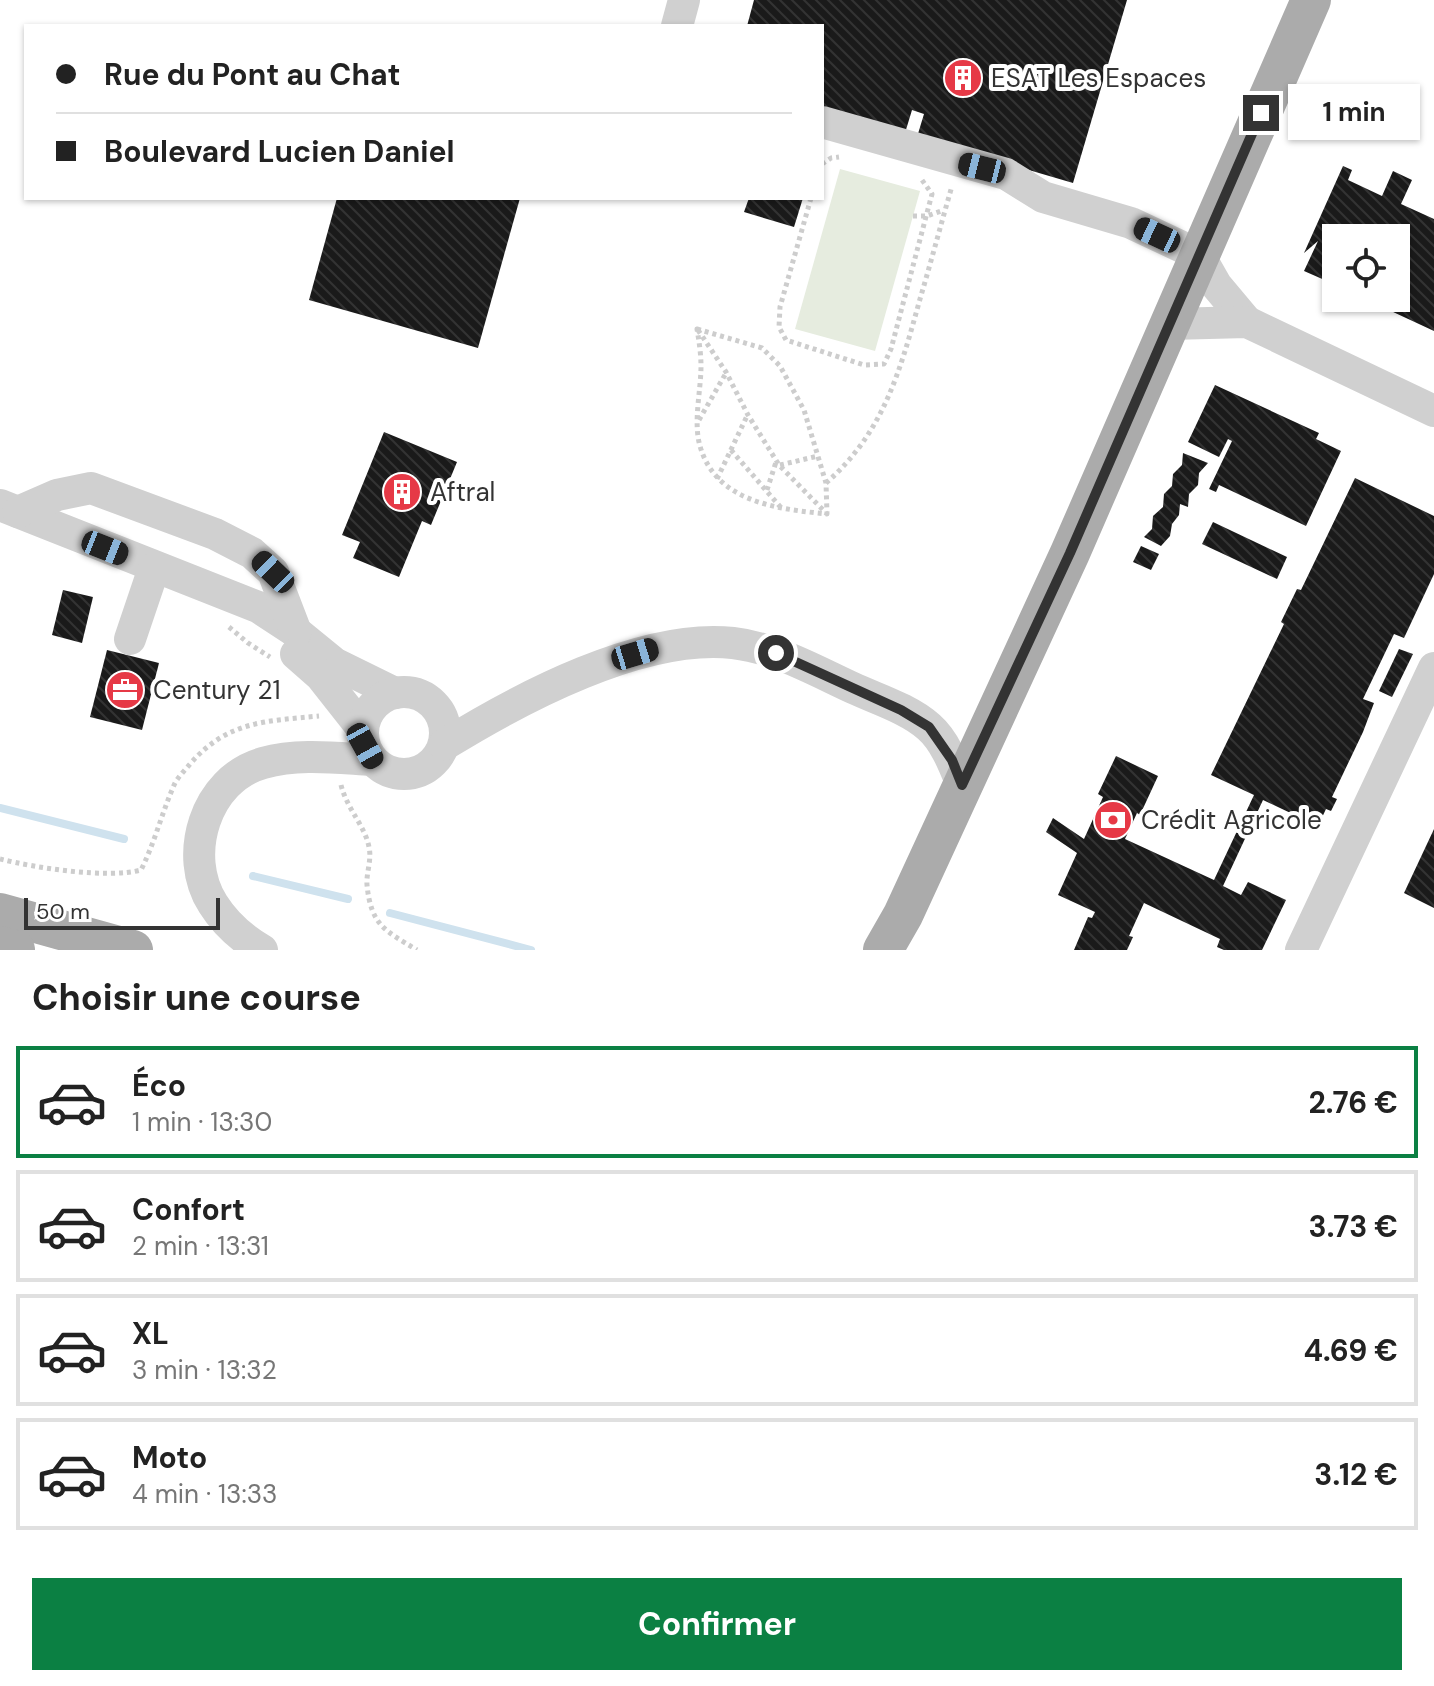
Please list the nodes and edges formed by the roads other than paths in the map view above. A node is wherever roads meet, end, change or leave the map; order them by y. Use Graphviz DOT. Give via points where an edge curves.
graph roads {
  1 [pos="684,0"];
  2 [pos="1311,0"];
  3 [pos="678,24"];
  4 [pos="824,123"];
  5 [pos="1199,255"];
  6 [pos="1247,322"];
  7 [pos="1170,324"];
  8 [pos="1434,411"];
  9 [pos="9,509"];
  10 [pos="154,568"];
  11 [pos="228,611"];
  12 [pos="296,632"];
  13 [pos="130,639"];
  14 [pos="1434,668"];
  15 [pos="395,693"];
  16 [pos="362,728"];
  17 [pos="444,745"];
  18 [pos="372,760"];
  19 [pos="962,785"];
  20 [pos="0,913"];
  21 [pos="897,932"];
  22 [pos="0,946"];
  23 [pos="15,950"];
  24 [pos="133,950"];
  25 [pos="262,950"];
  26 [pos="883,950"];
  27 [pos="1301,950"];
  1 -- 3 [label="street"];
  2 -- 5 [label="main road"];
  4 -- 5 [label="street" via="1006,174 1043,197 1131,223"];
  5 -- 6 [label="street"];
  5 -- 7 [label="main road"];
  6 -- 7 [label="street"];
  6 -- 8 [label="street"];
  7 -- 19 [label="main road"];
  9 -- 10 [label="street"];
  9 -- 12 [label="street" via="91,488 215,534 252,553 273,572"];
  10 -- 11 [label="street"];
  10 -- 13 [label="street"];
  11 -- 12 [label="street" via="258,607"];
  11 -- 16 [label="street" via="321,676"];
  12 -- 15 [label="street" via="334,663"];
  14 -- 27 [label="street"];
  15 -- 16 [label="street" via="381,698"];
  15 -- 17 [label="street" via="426,698 443,721"];
  16 -- 18 [label="street"];
  17 -- 18 [label="street" via="425,769 407,775 384,770"];
  17 -- 19 [label="street" via="615,660 700,641 776,653 901,710 929,727"];
  18 -- 25 [label="street" via="324,756 260,763 233,779 214,799 202,827 199,863 212,903 244,939"];
  19 -- 21 [label="main road"];
  20 -- 24 [label="main road"];
  21 -- 26 [label="main road"];
  22 -- 23 [label="main road"];
}
